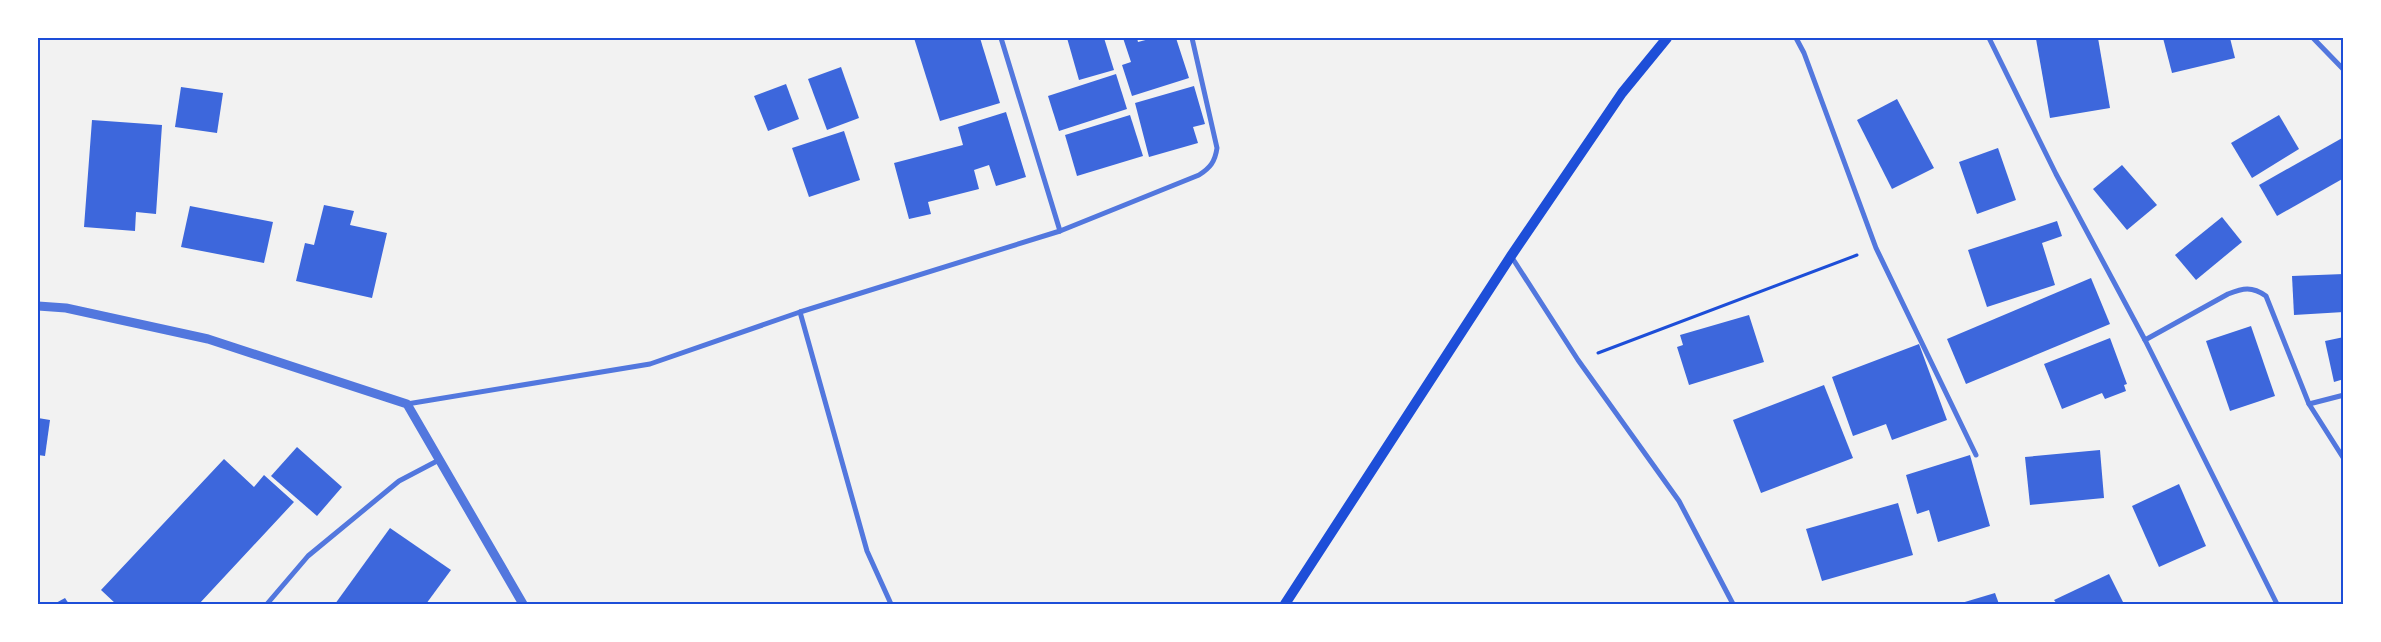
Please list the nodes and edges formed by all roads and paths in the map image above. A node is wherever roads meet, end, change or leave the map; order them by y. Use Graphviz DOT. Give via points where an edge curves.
graph roads {
  1 [pos="1001,38"];
  2 [pos="1192,38"];
  3 [pos="1667,38"];
  4 [pos="1796,38"];
  5 [pos="1989,38"];
  6 [pos="2313,38"];
  7 [pos="2344,70"];
  8 [pos="1060,231"];
  9 [pos="1876,248"];
  10 [pos="1511,256"];
  11 [pos="38,306"];
  12 [pos="800,312"];
  13 [pos="2145,340"];
  14 [pos="1578,360"];
  15 [pos="2344,396"];
  16 [pos="407,404"];
  17 [pos="2309,404"];
  18 [pos="1976,455"];
  19 [pos="2344,459"];
  20 [pos="439,460"];
  21 [pos="267,604"];
  22 [pos="523,604"];
  23 [pos="891,604"];
  24 [pos="1285,604"];
  25 [pos="1733,604"];
  26 [pos="2276,604"];
  1 -- 8 [label="street"];
  2 -- 8 [label="street" via="1217,148 1215,160 1199,175"];
  3 -- 10 [label="main road" via="1622,93"];
  4 -- 9 [label="street"];
  5 -- 13 [label="street" via="2056,174"];
  6 -- 7 [label="street"];
  8 -- 12 [label="street"];
  9 -- 14 [label="path"];
  9 -- 18 [label="street"];
  10 -- 14 [label="street"];
  10 -- 24 [label="main road"];
  11 -- 16 [label="street" via="66,308 208,339"];
  12 -- 16 [label="street" via="650,364"];
  12 -- 23 [label="street" via="867,551"];
  13 -- 17 [label="street" via="2241,288 2258,290 2266,296"];
  13 -- 26 [label="street"];
  14 -- 25 [label="street" via="1678,501"];
  15 -- 17 [label="street"];
  16 -- 20 [label="street"];
  17 -- 19 [label="street"];
  20 -- 21 [label="street" via="399,480 308,556"];
  20 -- 22 [label="street"];
}
